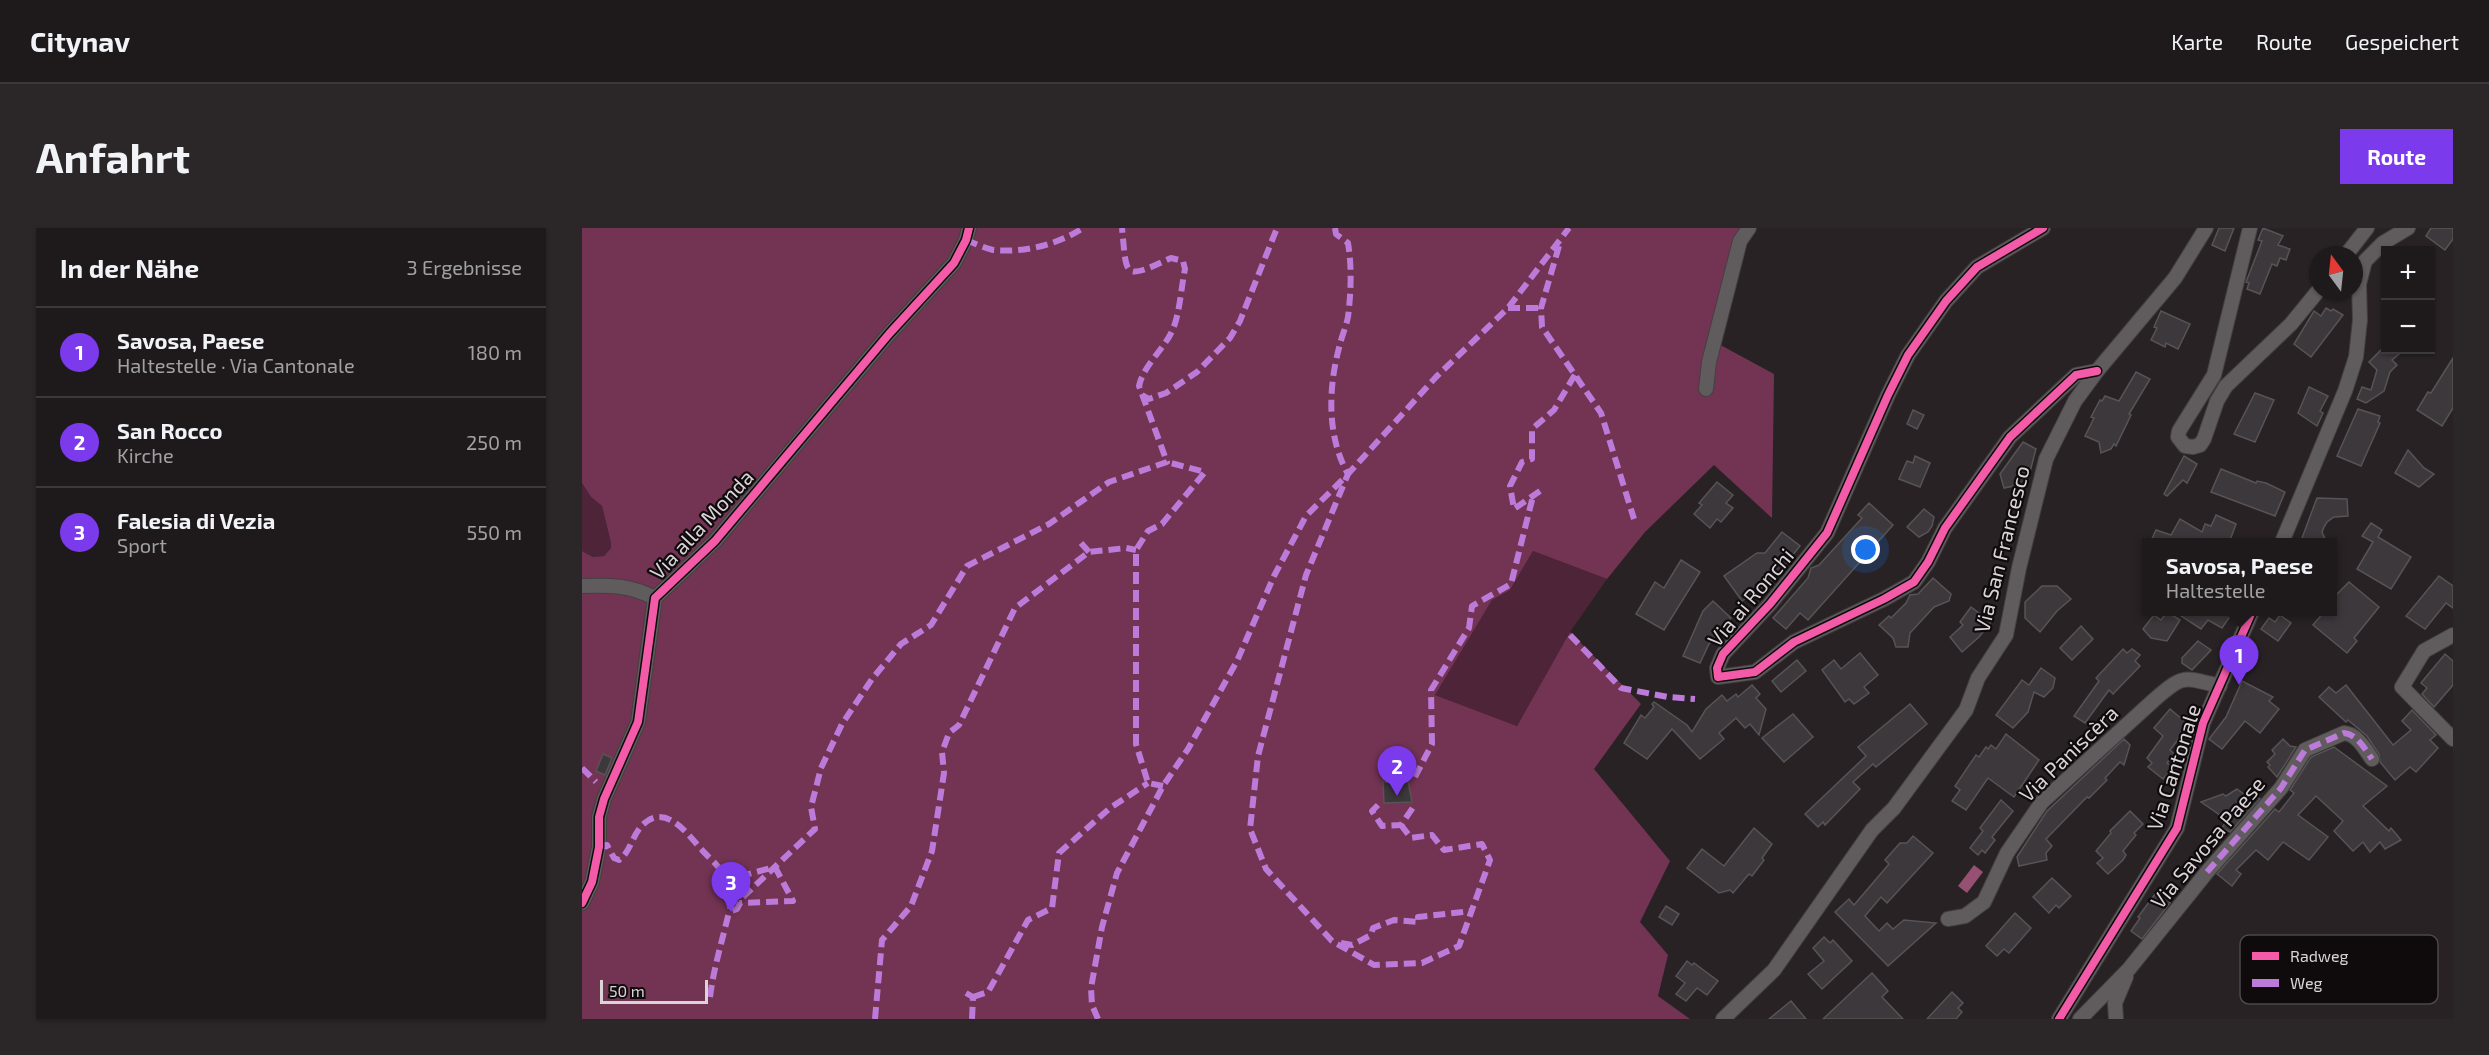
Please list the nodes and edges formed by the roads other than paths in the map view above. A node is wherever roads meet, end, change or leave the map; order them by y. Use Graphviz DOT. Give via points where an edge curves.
graph roads {
  1 [pos="969,228"];
  2 [pos="1749,228"];
  3 [pos="2043,228"];
  4 [pos="2206,228"];
  5 [pos="2250,228"];
  6 [pos="2367,228"];
  7 [pos="2408,228"];
  8 [pos="2353,246"];
  9 [pos="2311,300"];
  10 [pos="2097,371"];
  11 [pos="1706,389"];
  12 [pos="2284,538"];
  13 [pos="582,586"];
  14 [pos="655,598"];
  15 [pos="2250,616"];
  16 [pos="2453,635"];
  17 [pos="2220,686"];
  18 [pos="2453,739"];
  19 [pos="2372,759"];
  20 [pos="582,903"];
  21 [pos="1948,919"];
  22 [pos="2129,969"];
  23 [pos="1723,1019"];
  24 [pos="2059,1019"];
  25 [pos="2080,1019"];
  26 [pos="2116,1019"];
  1 -- 14 [label="street, Via alla Monda" via="954,263 889,334 715,541"];
  2 -- 11 [label="street" via="1740,241 1708,362"];
  3 -- 10 [label="street, Via ai Ronchi" via="1977,267 1946,301 1893,385 1827,533 1770,604 1723,654 1718,677 1755,672 1794,642 1914,582 1945,528 2010,437 2076,375"];
  4 -- 10 [label="street, Via San Francesco" via="2175,278"];
  5 -- 9 [label="street" via="2214,375 2179,431 2178,437 2185,446 2200,445 2226,386"];
  6 -- 8 [label="street"];
  7 -- 12 [label="street" via="2383,243 2365,261 2359,284 2356,357"];
  10 -- 23 [label="street, Via San Francesco" via="2075,401 2046,459 2006,635 1978,678 1966,710 1894,808 1872,830 1774,970"];
  13 -- 14 [label="street" via="638,589"];
  14 -- 20 [label="street, Via alla Monda" via="638,722 604,799 592,882"];
  15 -- 17 [label="street, Via Cantonale"];
  16 -- 18 [label="street" via="2424,651 2402,687"];
  17 -- 21 [label="street, Via Paniscèra" via="2186,678 2154,700 2043,802 2007,853 1984,902 1965,916"];
  17 -- 24 [label="street, Via Cantonale" via="2204,723 2177,828"];
  19 -- 22 [label="street, Via Savosa Paese" via="2350,733 2305,750 2281,788"];
  22 -- 25 [label="street, Via Savosa Paese"];
  22 -- 26 [label="street" via="2115,1003"];
}
